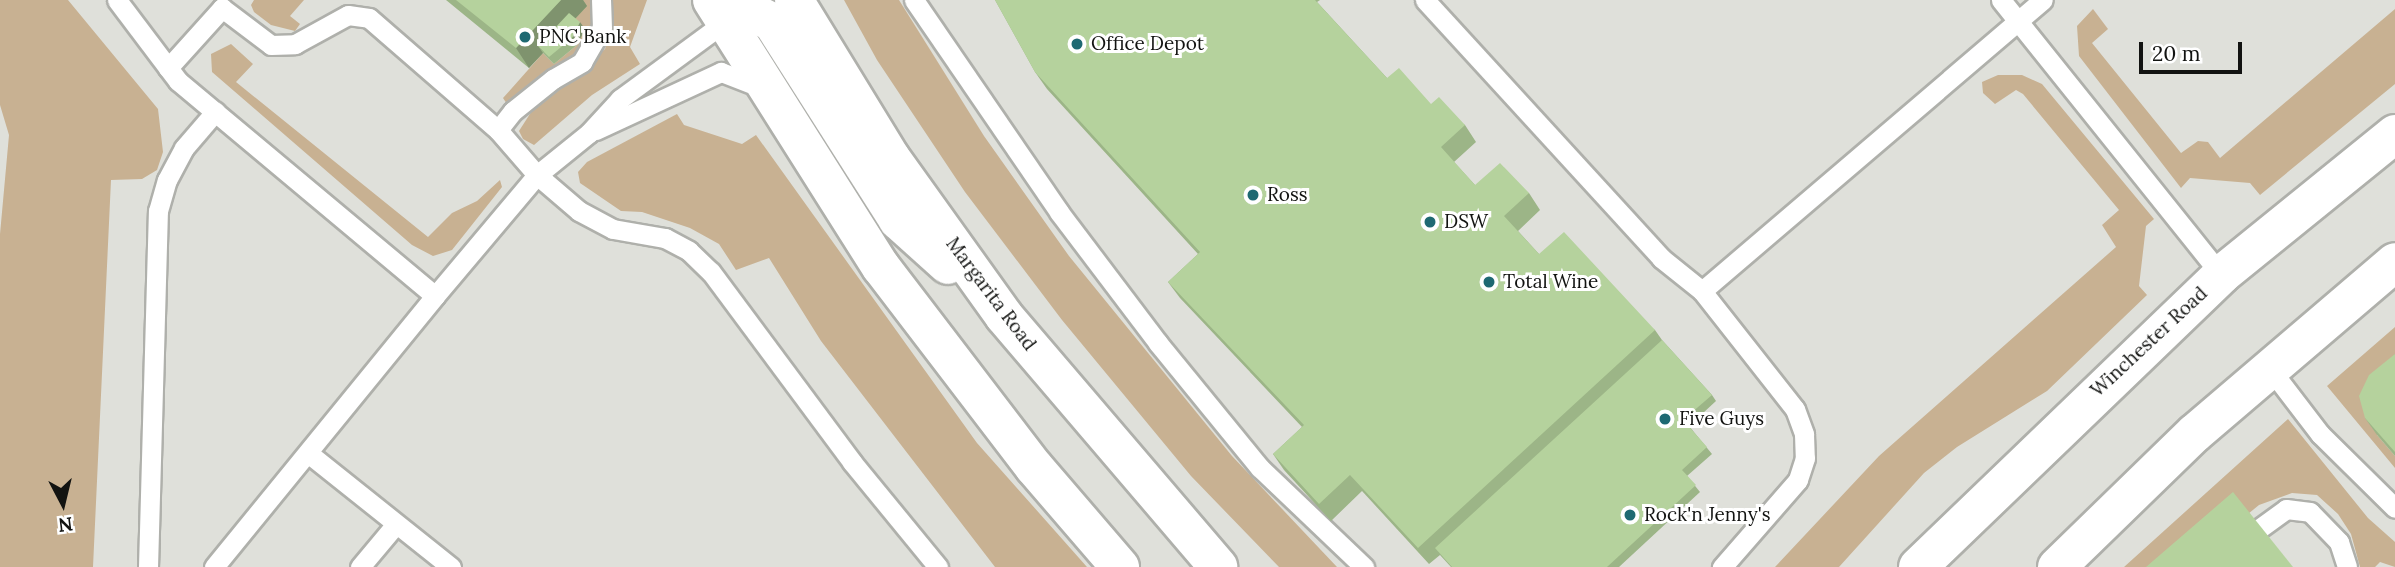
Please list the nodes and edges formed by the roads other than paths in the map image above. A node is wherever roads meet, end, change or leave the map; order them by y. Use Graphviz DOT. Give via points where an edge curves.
graph roads {
  1 [pos="117,0"];
  2 [pos="601,0"];
  3 [pos="794,0"];
  4 [pos="914,0"];
  5 [pos="1425,0"];
  6 [pos="2001,0"];
  7 [pos="2043,0"];
  8 [pos="351,8"];
  9 [pos="718,11"];
  10 [pos="2019,21"];
  11 [pos="168,68"];
  12 [pos="766,90"];
  13 [pos="215,112"];
  14 [pos="498,130"];
  15 [pos="589,133"];
  16 [pos="2395,134"];
  17 [pos="537,174"];
  18 [pos="2395,261"];
  19 [pos="2221,275"];
  20 [pos="1702,291"];
  21 [pos="435,296"];
  22 [pos="1004,316"];
  23 [pos="2271,369"];
  24 [pos="307,453"];
  25 [pos="2395,508"];
  26 [pos="396,524"];
  27 [pos="2260,528"];
  28 [pos="148,567"];
  29 [pos="214,567"];
  30 [pos="360,567"];
  31 [pos="451,567"];
  32 [pos="938,567"];
  33 [pos="1120,567"];
  34 [pos="1218,567"];
  35 [pos="1364,567"];
  36 [pos="1722,567"];
  37 [pos="1918,567"];
  38 [pos="2057,567"];
  39 [pos="2347,567"];
  1 -- 11 [label="lane"];
  2 -- 14 [label="lane" via="602,28 582,62 552,79 513,111"];
  3 -- 22 [label="main road, Margarita Road" via="891,158"];
  4 -- 35 [label="lane" via="1059,212 1158,342 1260,468"];
  5 -- 20 [label="lane" via="1661,258"];
  6 -- 10 [label="lane"];
  7 -- 10 [label="lane"];
  8 -- 11 [label="lane" via="295,44 271,45 222,8"];
  8 -- 14 [label="lane" via="369,18"];
  9 -- 12 [label="main road"];
  9 -- 15 [label="lane"];
  9 -- 22 [label="main road" via="758,15 772,22 898,220"];
  10 -- 19 [label="lane"];
  10 -- 20 [label="lane"];
  11 -- 13 [label="lane"];
  12 -- 15 [label="lane" via="721,72"];
  12 -- 33 [label="main road" via="889,278 1034,467"];
  13 -- 21 [label="lane"];
  13 -- 28 [label="lane" via="184,148 167,180 158,211"];
  14 -- 17 [label="lane"];
  15 -- 17 [label="lane"];
  16 -- 19 [label="main road, Winchester Road"];
  17 -- 21 [label="lane"];
  17 -- 32 [label="lane" via="579,211 614,229 665,238 689,251 711,272 852,462"];
  18 -- 23 [label="main road"];
  19 -- 37 [label="main road, Winchester Road"];
  20 -- 36 [label="lane" via="1766,366 1795,410 1804,434 1805,458 1798,480"];
  21 -- 24 [label="lane"];
  22 -- 34 [label="main road, Margarita Road"];
  23 -- 25 [label="lane" via="2320,434"];
  23 -- 38 [label="main road" via="2195,433"];
  24 -- 26 [label="lane"];
  24 -- 29 [label="lane"];
  26 -- 30 [label="lane"];
  26 -- 31 [label="lane"];
  27 -- 39 [label="lane" via="2286,509 2310,512 2339,542"];
}
